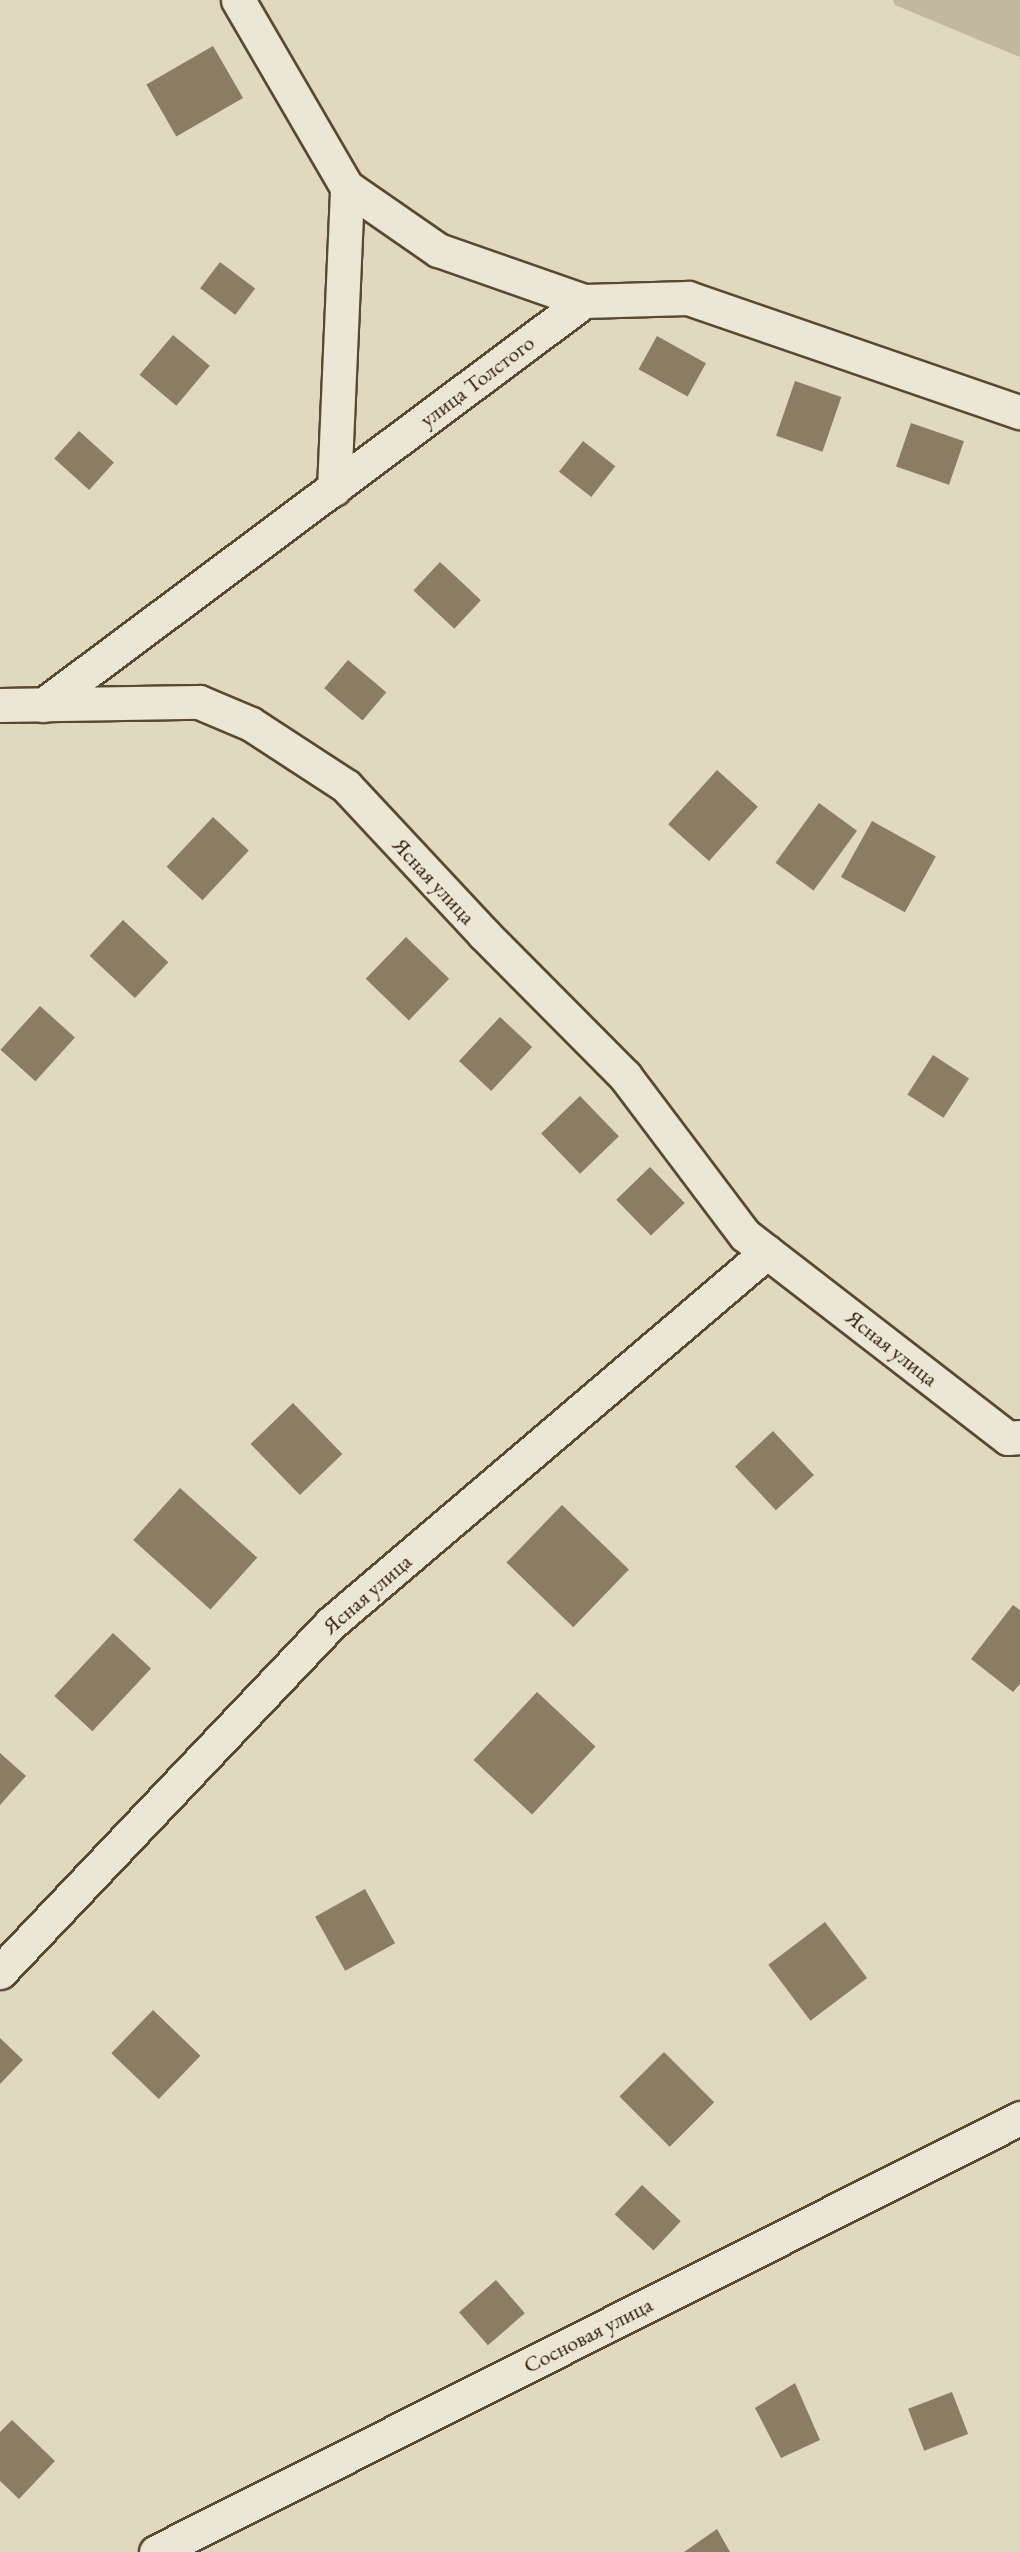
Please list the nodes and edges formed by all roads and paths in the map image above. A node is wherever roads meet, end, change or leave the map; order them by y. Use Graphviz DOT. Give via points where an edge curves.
graph roads {
  1 [pos="238,0"];
  2 [pos="347,187"];
  3 [pos="584,301"];
  4 [pos="1020,412"];
  5 [pos="334,489"];
  6 [pos="50,702"];
  7 [pos="0,705"];
  8 [pos="0,723"];
  9 [pos="767,1252"];
  10 [pos="1016,1444"];
  11 [pos="0,1972"];
  12 [pos="1020,2118"];
  13 [pos="156,2552"];
  1 -- 2 [label="street"];
  2 -- 3 [label="street" via="438,250"];
  2 -- 5 [label="street"];
  3 -- 4 [label="street" via="688,298"];
  3 -- 5 [label="street, улица Толстого"];
  5 -- 6 [label="street, улица Толстого"];
  6 -- 7 [label="street, Ясная улица"];
  6 -- 8 [label="street, улица Толстого"];
  6 -- 9 [label="street, Ясная улица" via="199,702 251,724 346,786 484,934 625,1076 745,1235"];
  9 -- 10 [label="street, Ясная улица"];
  9 -- 11 [label="street, Ясная улица" via="330,1624"];
  12 -- 13 [label="street, Сосновая улица"];
}
